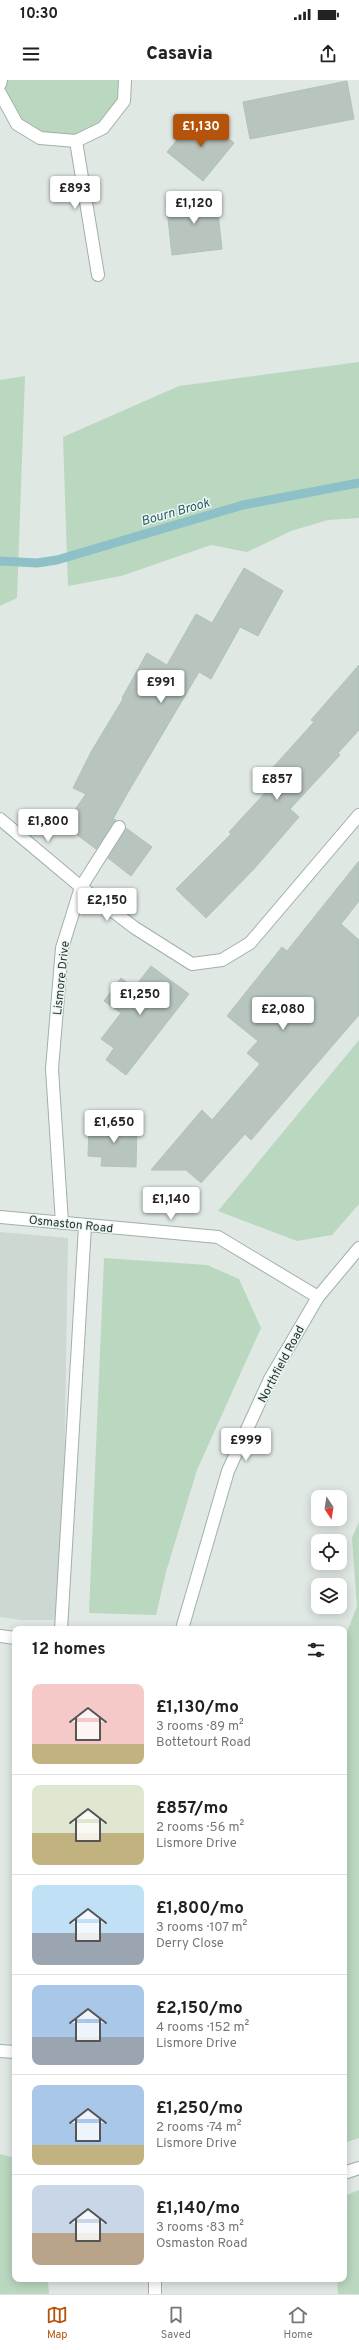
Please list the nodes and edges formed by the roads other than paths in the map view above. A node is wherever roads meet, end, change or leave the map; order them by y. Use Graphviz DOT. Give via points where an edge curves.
graph roads {
  1 [pos="0,80"];
  2 [pos="125,80"];
  3 [pos="0,84"];
  4 [pos="0,93"];
  5 [pos="76,142"];
  6 [pos="98,275"];
  7 [pos="359,815"];
  8 [pos="0,818"];
  9 [pos="119,827"];
  10 [pos="81,887"];
  11 [pos="0,1217"];
  12 [pos="62,1223"];
  13 [pos="86,1226"];
  14 [pos="359,1248"];
  15 [pos="318,1297"];
  16 [pos="62,1626"];
  17 [pos="183,1626"];
  18 [pos="0,1636"];
  19 [pos="12,1638"];
  20 [pos="0,2051"];
  21 [pos="12,2052"];
  22 [pos="359,2168"];
  23 [pos="347,2172"];
  24 [pos="155,2282"];
  25 [pos="155,2294"];
  1 -- 3 [label="street"];
  2 -- 5 [label="street" via="124,101 103,128"];
  4 -- 5 [label="street" via="17,124 40,138"];
  5 -- 6 [label="street"];
  7 -- 10 [label="street" via="250,943 222,960 192,964 134,928"];
  8 -- 10 [label="street"];
  9 -- 10 [label="street, Lismore Drive"];
  10 -- 12 [label="street, Lismore Drive" via="62,948 52,1069"];
  11 -- 12 [label="street, Osmaston Road"];
  12 -- 13 [label="street, Osmaston Road"];
  13 -- 15 [label="street, Osmaston Road" via="218,1237"];
  13 -- 16 [label="street"];
  14 -- 15 [label="street, Northfield Road"];
  15 -- 17 [label="street, Northfield Road" via="270,1379 228,1471"];
  18 -- 19 [label="street"];
  20 -- 21 [label="street"];
  22 -- 23 [label="street"];
  24 -- 25 [label="street"];
}
